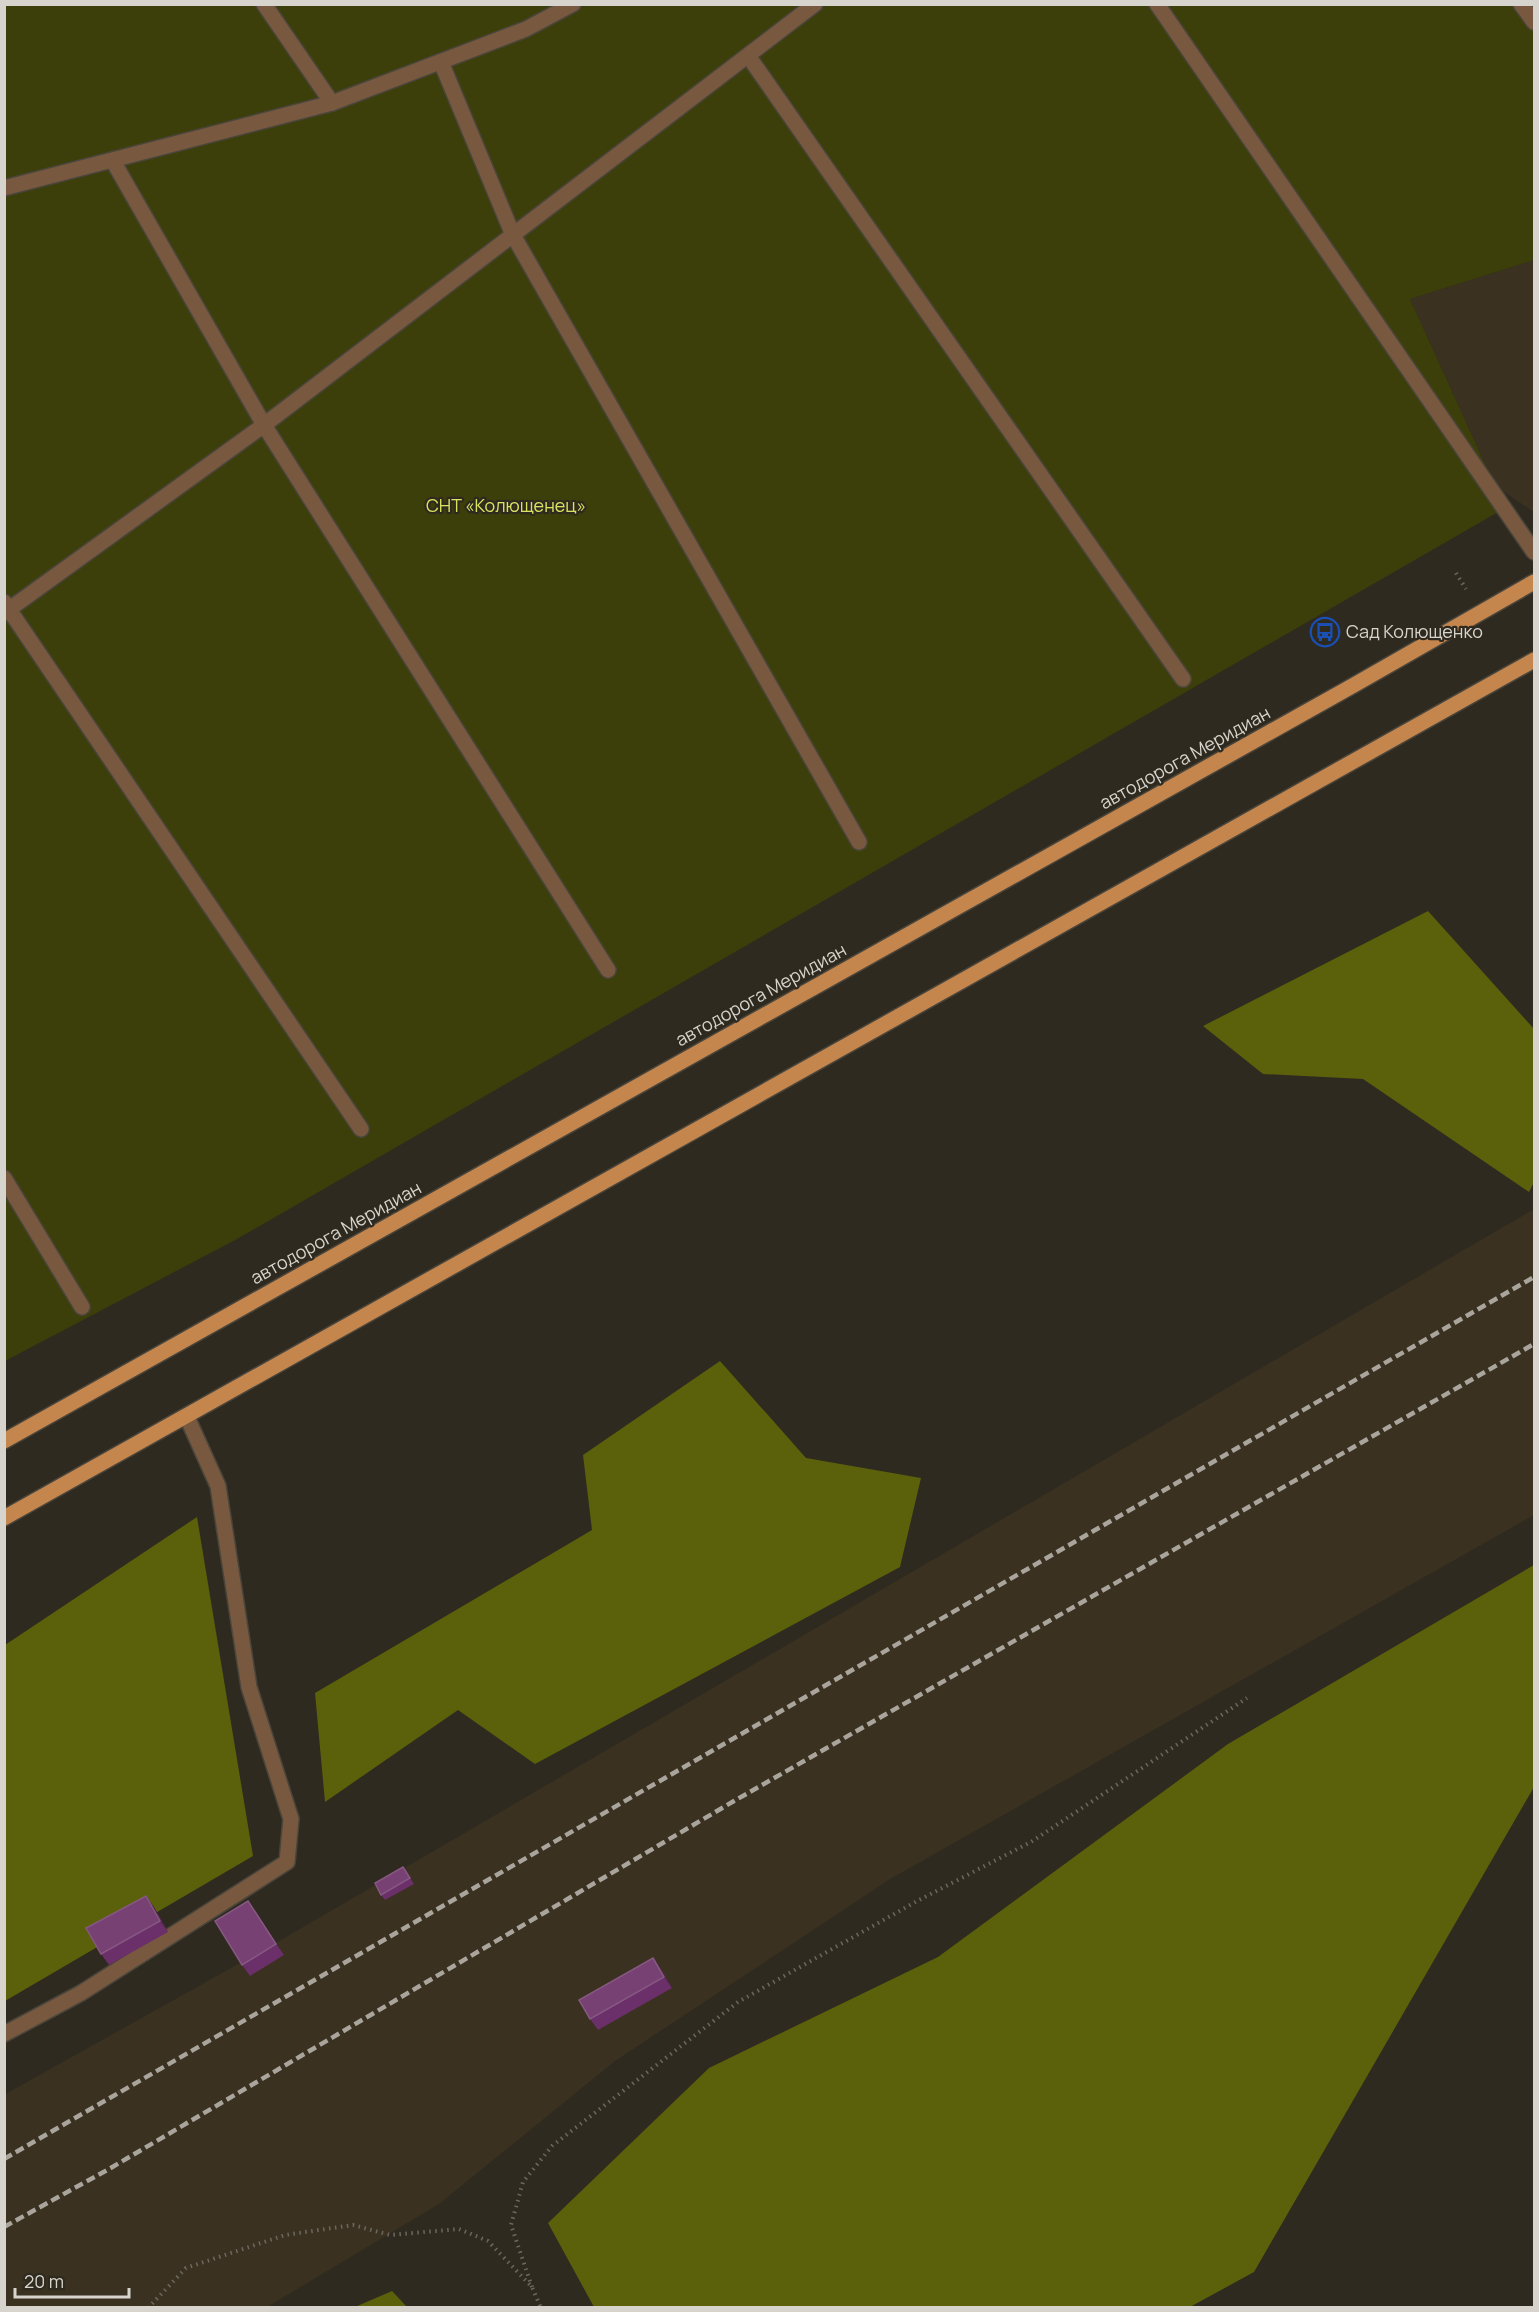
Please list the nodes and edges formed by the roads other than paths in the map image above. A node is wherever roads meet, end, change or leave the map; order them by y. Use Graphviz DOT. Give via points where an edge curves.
graph roads {
  1 [pos="264,4"];
  2 [pos="573,4"];
  3 [pos="815,4"];
  4 [pos="1157,4"];
  5 [pos="1521,4"];
  6 [pos="1534,22"];
  7 [pos="749,57"];
  8 [pos="441,62"];
  9 [pos="332,103"];
  10 [pos="113,161"];
  11 [pos="4,188"];
  12 [pos="513,236"];
  13 [pos="264,425"];
  14 [pos="1534,552"];
  15 [pos="1534,582"];
  16 [pos="6,608"];
  17 [pos="1534,660"];
  18 [pos="1183,679"];
  19 [pos="859,842"];
  20 [pos="608,970"];
  21 [pos="361,1129"];
  22 [pos="4,1178"];
  23 [pos="82,1307"];
  24 [pos="187,1417"];
  25 [pos="4,1441"];
  26 [pos="4,1518"];
  27 [pos="4,2034"];
  1 -- 9 [label="street"];
  2 -- 8 [label="street" via="526,29"];
  3 -- 7 [label="street"];
  4 -- 14 [label="street"];
  5 -- 6 [label="street"];
  7 -- 12 [label="street"];
  7 -- 18 [label="street"];
  8 -- 9 [label="street"];
  8 -- 12 [label="street"];
  9 -- 10 [label="street"];
  10 -- 11 [label="street"];
  10 -- 13 [label="street"];
  12 -- 13 [label="street"];
  12 -- 19 [label="street"];
  13 -- 16 [label="street"];
  13 -- 20 [label="street"];
  15 -- 25 [label="main road, автодорога Меридиан"];
  16 -- 21 [label="street"];
  17 -- 24 [label="main road"];
  22 -- 23 [label="street"];
  24 -- 26 [label="main road"];
  24 -- 27 [label="street" via="218,1486 249,1687 291,1819 287,1862 81,1994"];
}
